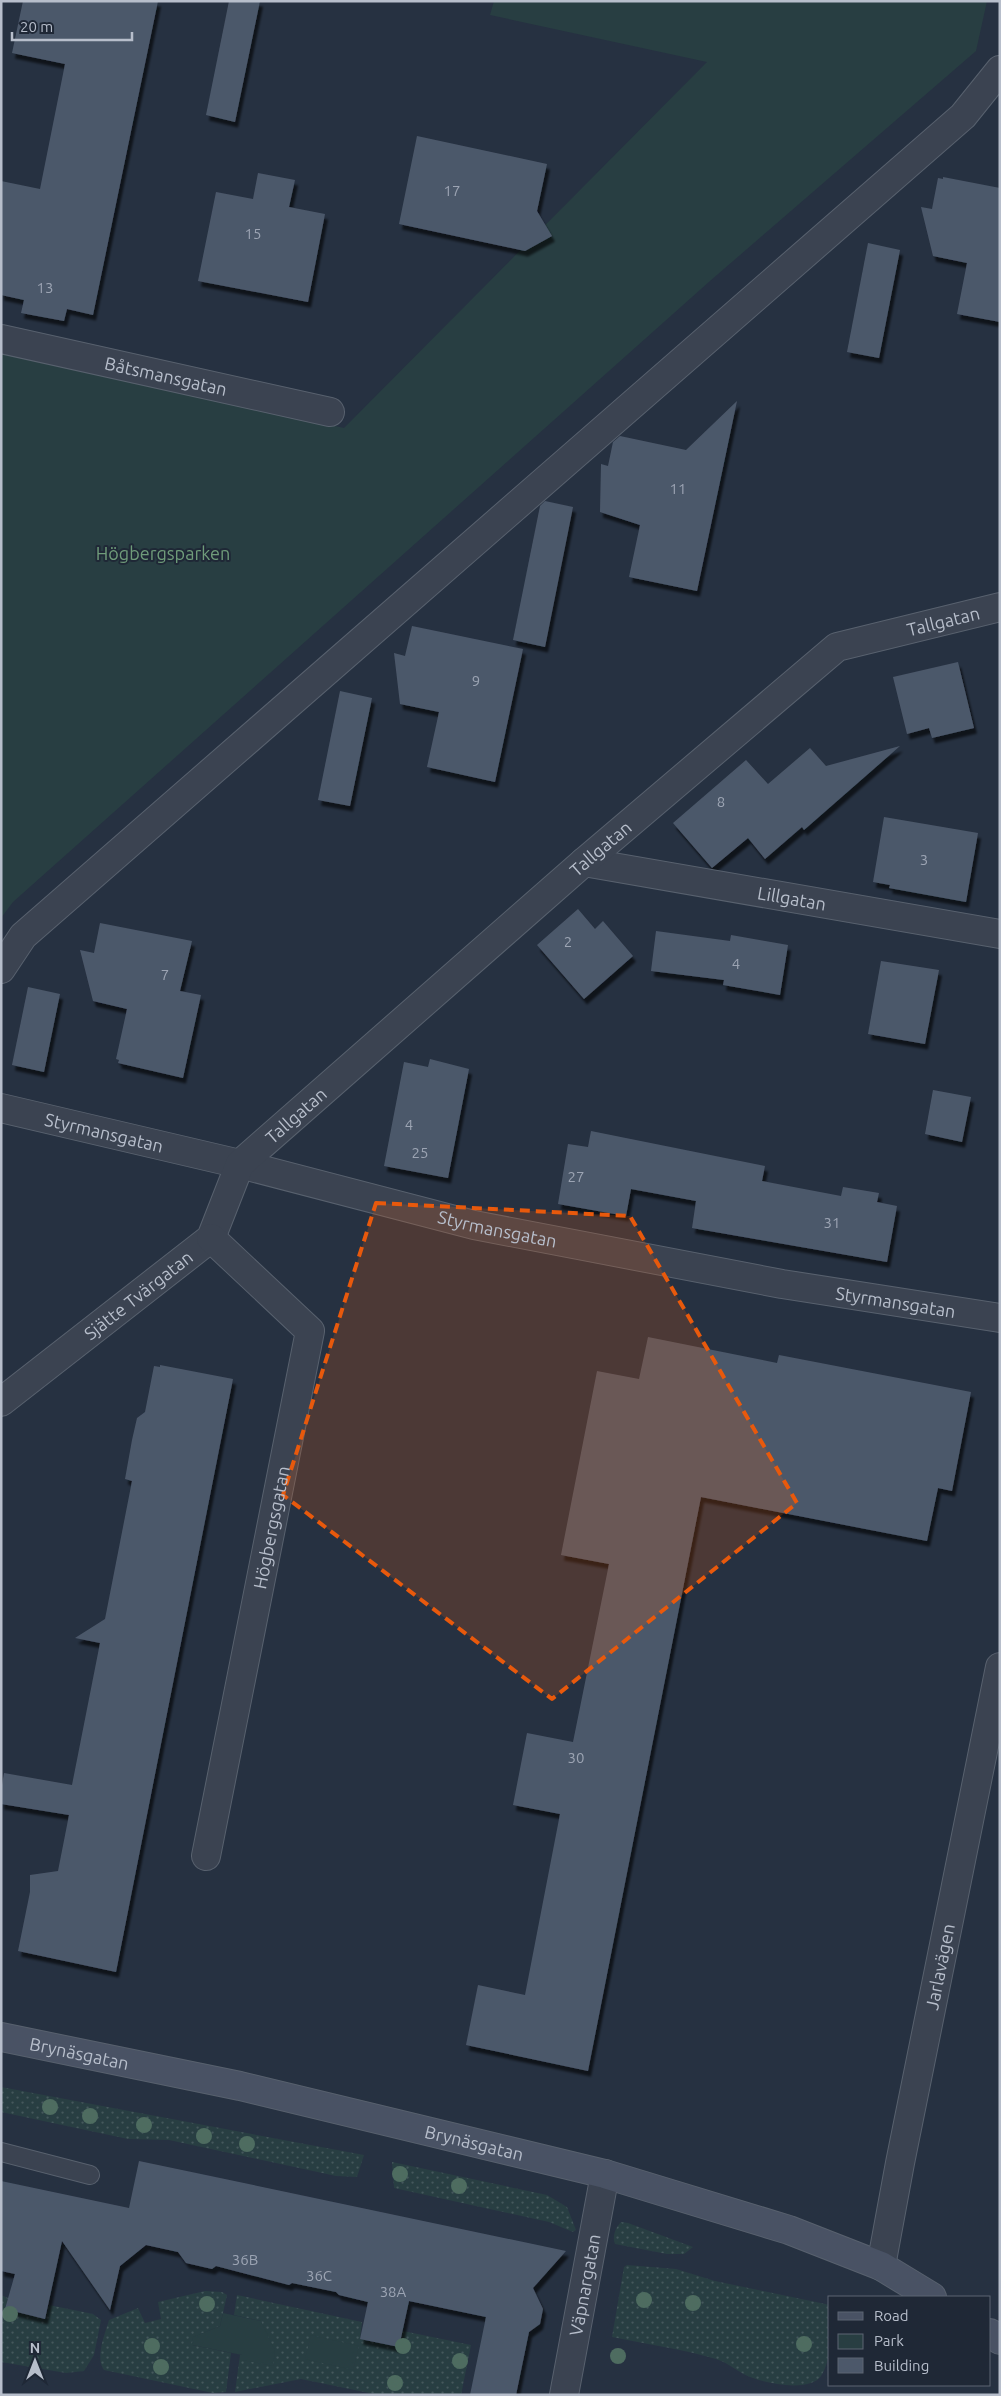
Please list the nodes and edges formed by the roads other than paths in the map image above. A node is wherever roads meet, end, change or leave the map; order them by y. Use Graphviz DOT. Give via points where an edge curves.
graph roads {
  1 [pos="1000,70"];
  2 [pos="1,339"];
  3 [pos="330,412"];
  4 [pos="1000,607"];
  5 [pos="584,862"];
  6 [pos="1000,934"];
  7 [pos="1,968"];
  8 [pos="1,1108"];
  9 [pos="240,1164"];
  10 [pos="211,1238"];
  11 [pos="1000,1318"];
  12 [pos="1,1402"];
  13 [pos="1000,1667"];
  14 [pos="206,1856"];
  15 [pos="1,2037"];
  16 [pos="1,2152"];
  17 [pos="605,2174"];
  18 [pos="90,2175"];
  19 [pos="881,2266"];
  20 [pos="930,2296"];
  21 [pos="564,2395"];
  1 -- 7 [label="street" via="962,116 23,936"];
  2 -- 3 [label="street, Båtsmansgatan"];
  4 -- 5 [label="street, Tallgatan" via="837,647"];
  5 -- 6 [label="street, Lillgatan"];
  5 -- 9 [label="street, Tallgatan"];
  8 -- 9 [label="street, Styrmansgatan"];
  9 -- 10 [label="street"];
  9 -- 11 [label="street, Styrmansgatan" via="474,1225 782,1284"];
  10 -- 12 [label="street, Sjätte Tvärgatan"];
  10 -- 14 [label="street, Högbergsgatan" via="310,1331"];
  13 -- 19 [label="street, Jarlavägen"];
  15 -- 17 [label="street, Brynäsgatan" via="240,2086"];
  16 -- 18 [label="lane"];
  17 -- 19 [label="street, Brynäsgatan" via="789,2230"];
  17 -- 21 [label="street, Väpnargatan"];
  19 -- 20 [label="street, Brynäsgatan"];
}
